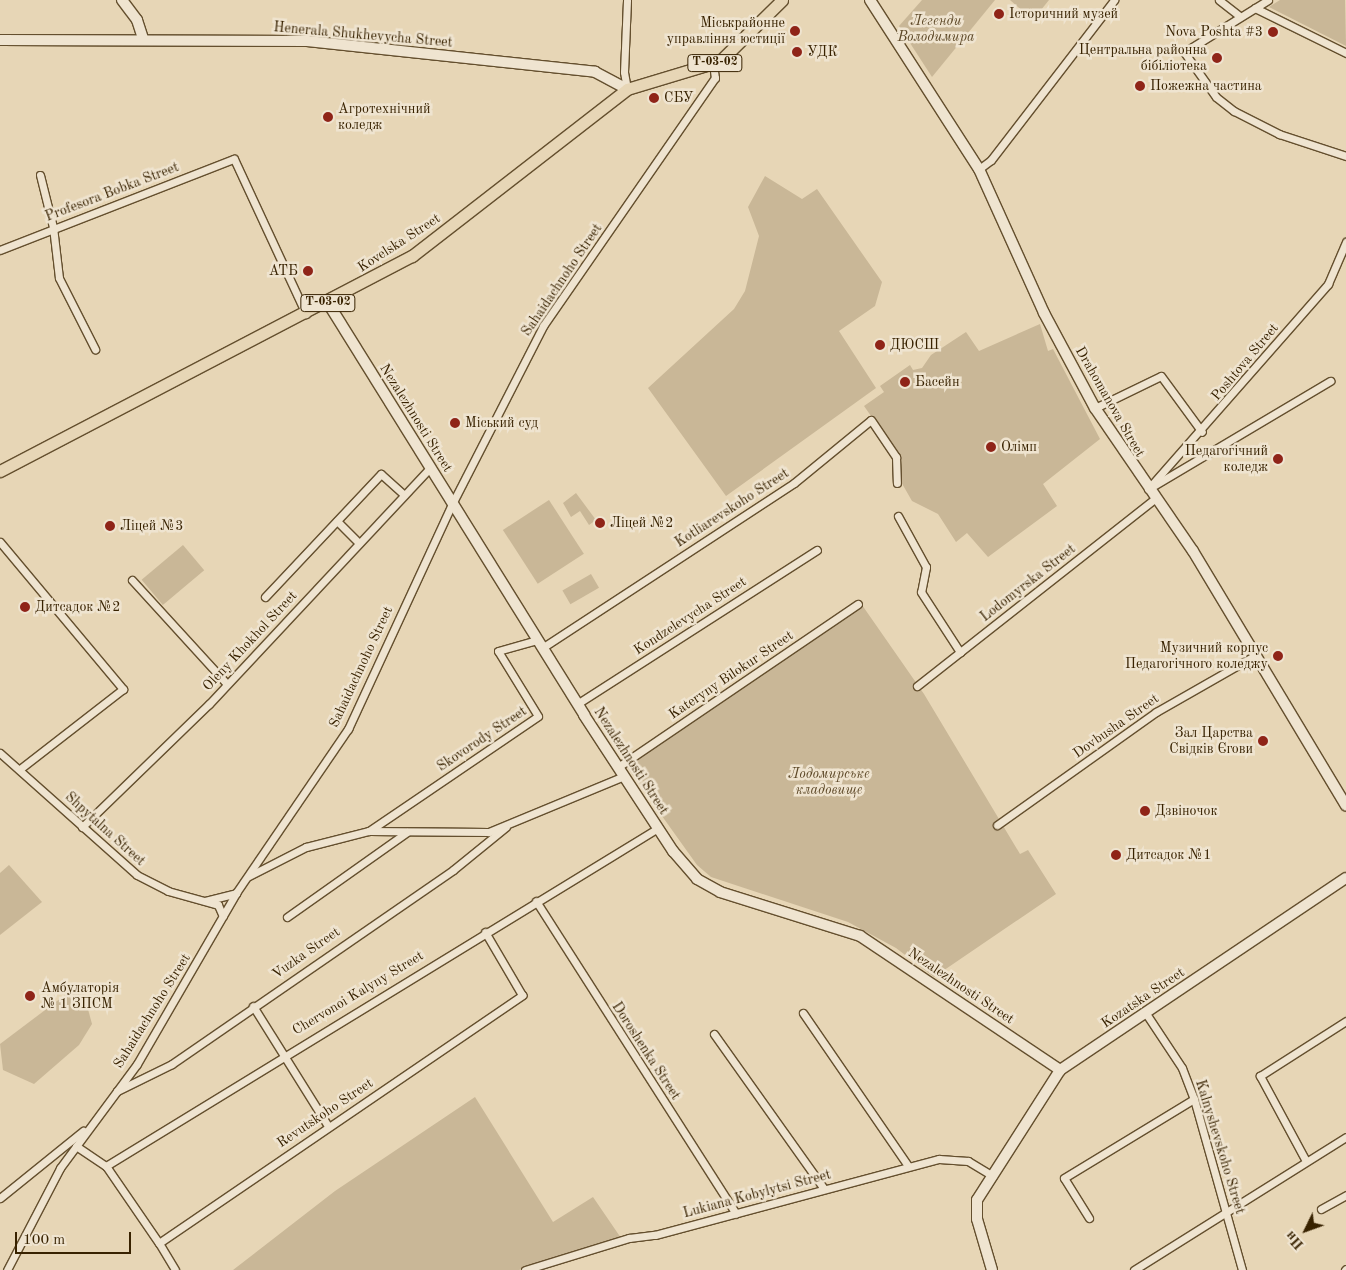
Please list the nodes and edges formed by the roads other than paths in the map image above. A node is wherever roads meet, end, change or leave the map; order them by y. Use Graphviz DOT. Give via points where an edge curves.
graph roads {
  1 [pos="122,0"];
  2 [pos="627,0"];
  3 [pos="782,0"];
  4 [pos="870,0"];
  5 [pos="1114,0"];
  6 [pos="1219,0"];
  7 [pos="1268,0"];
  8 [pos="1255,8"];
  9 [pos="1238,15"];
  10 [pos="143,39"];
  11 [pos="0,40"];
  12 [pos="1346,53"];
  13 [pos="713,64"];
  14 [pos="627,89"];
  15 [pos="1346,156"];
  16 [pos="979,169"];
  17 [pos="40,175"];
  18 [pos="53,227"];
  19 [pos="1346,242"];
  20 [pos="0,250"];
  21 [pos="328,303"];
  22 [pos="306,314"];
  23 [pos="95,349"];
  24 [pos="1330,381"];
  25 [pos="1095,408"];
  26 [pos="1202,432"];
  27 [pos="430,468"];
  28 [pos="0,471"];
  29 [pos="897,483"];
  30 [pos="1148,489"];
  31 [pos="404,495"];
  32 [pos="1155,499"];
  33 [pos="452,504"];
  34 [pos="898,516"];
  35 [pos="337,521"];
  36 [pos="0,542"];
  37 [pos="359,543"];
  38 [pos="817,550"];
  39 [pos="132,580"];
  40 [pos="265,597"];
  41 [pos="858,604"];
  42 [pos="540,644"];
  43 [pos="960,652"];
  44 [pos="1254,656"];
  45 [pos="226,683"];
  46 [pos="917,686"];
  47 [pos="577,704"];
  48 [pos="0,753"];
  49 [pos="618,767"];
  50 [pos="20,769"];
  51 [pos="624,776"];
  52 [pos="1346,806"];
  53 [pos="997,825"];
  54 [pos="82,827"];
  55 [pos="506,827"];
  56 [pos="658,828"];
  57 [pos="369,832"];
  58 [pos="407,832"];
  59 [pos="247,877"];
  60 [pos="1346,878"];
  61 [pos="236,893"];
  62 [pos="205,901"];
  63 [pos="536,901"];
  64 [pos="223,916"];
  65 [pos="287,917"];
  66 [pos="485,932"];
  67 [pos="253,1006"];
  68 [pos="1145,1012"];
  69 [pos="803,1013"];
  70 [pos="1346,1021"];
  71 [pos="714,1034"];
  72 [pos="286,1052"];
  73 [pos="1060,1070"];
  74 [pos="116,1092"];
  75 [pos="1194,1098"];
  76 [pos="89,1126"];
  77 [pos="328,1126"];
  78 [pos="1346,1137"];
  79 [pos="76,1146"];
  80 [pos="52,1156"];
  81 [pos="1306,1161"];
  82 [pos="106,1166"];
  83 [pos="908,1166"];
  84 [pos="60,1168"];
  85 [pos="993,1176"];
  86 [pos="824,1189"];
  87 [pos="1346,1195"];
  88 [pos="0,1198"];
  89 [pos="1226,1208"];
  90 [pos="1321,1209"];
  91 [pos="736,1214"];
  92 [pos="1089,1218"];
  93 [pos="160,1243"];
  94 [pos="7,1270"];
  95 [pos="175,1270"];
  96 [pos="526,1270"];
  97 [pos="992,1270"];
  98 [pos="1134,1270"];
  99 [pos="1242,1270"];
  1 -- 10 [label="street" via="137,20"];
  2 -- 14 [label="street"];
  3 -- 13 [label="main road, Kovelska Street / Т-03-02" via="732,52"];
  4 -- 16 [label="street, Drahomanova Street"];
  5 -- 16 [label="street" via="990,160"];
  6 -- 9 [label="street"];
  7 -- 8 [label="street"];
  8 -- 9 [label="street"];
  8 -- 12 [label="street"];
  9 -- 15 [label="street" via="1184,52 1216,98 1262,126"];
  10 -- 11 [label="street, Henerala Shukhevycha Street"];
  10 -- 14 [label="street, Henerala Shukhevycha Street" via="307,41 405,51 595,72"];
  13 -- 14 [label="main road, Kovelska Street / Т-03-02"];
  13 -- 33 [label="street, Sahaidachnoho Street" via="712,82 543,326"];
  14 -- 21 [label="main road, Kovelska Street / Т-03-02" via="412,256"];
  16 -- 25 [label="street, Drahomanova Street" via="1044,313"];
  17 -- 18 [label="street"];
  18 -- 20 [label="street, Profesora Bobka Street"];
  18 -- 22 [label="street, Profesora Bobka Street" via="234,159"];
  18 -- 23 [label="street" via="58,278"];
  19 -- 26 [label="street, Poshtova Street" via="1328,284"];
  21 -- 22 [label="main road, Kovelska Street / Т-03-02"];
  21 -- 27 [label="street, Nezalezhnosti Street"];
  22 -- 28 [label="main road, Kovelska Street / Т-03-02"];
  24 -- 30 [label="street"];
  25 -- 26 [label="street" via="1160,376"];
  25 -- 30 [label="street, Drahomanova Street"];
  26 -- 30 [label="street, Poshtova Street"];
  27 -- 31 [label="street, Oleny Khokhol Street"];
  27 -- 33 [label="street, Nezalezhnosti Street"];
  29 -- 42 [label="street, Kotliarevskoho Street" via="896,457 871,420 794,483"];
  30 -- 32 [label="street, Drahomanova Street"];
  31 -- 35 [label="street" via="381,474"];
  31 -- 37 [label="street, Oleny Khokhol Street"];
  32 -- 43 [label="street, Lodomyrska Street"];
  32 -- 44 [label="street, Drahomanova Street" via="1193,551"];
  33 -- 42 [label="street, Nezalezhnosti Street"];
  33 -- 59 [label="street, Sahaidachnoho Street" via="348,729"];
  34 -- 43 [label="street" via="926,567 921,592"];
  35 -- 37 [label="street"];
  35 -- 40 [label="street"];
  36 -- 50 [label="street" via="123,689"];
  37 -- 45 [label="street, Oleny Khokhol Street"];
  38 -- 47 [label="street, Kondzelevycha Street"];
  39 -- 45 [label="street"];
  41 -- 49 [label="street, Kateryny Bilokur Street"];
  42 -- 47 [label="street, Nezalezhnosti Street"];
  42 -- 57 [label="street, Skovorody Street" via="498,651 538,716"];
  43 -- 46 [label="street, Lodomyrska Street"];
  44 -- 52 [label="street, Drahomanova Street"];
  44 -- 53 [label="street, Dovbusha Street" via="1156,712"];
  45 -- 54 [label="street, Oleny Khokhol Street"];
  47 -- 49 [label="street, Nezalezhnosti Street"];
  48 -- 50 [label="street, Shpytalna Street"];
  49 -- 51 [label="street, Nezalezhnosti Street"];
  50 -- 54 [label="street, Shpytalna Street"];
  51 -- 55 [label="street"];
  51 -- 56 [label="street, Nezalezhnosti Street"];
  54 -- 62 [label="street, Shpytalna Street" via="137,875 168,891"];
  55 -- 58 [label="street" via="467,834"];
  55 -- 67 [label="street, Vuzka Street" via="453,870"];
  56 -- 63 [label="street, Chervonoi Kalyny Street"];
  56 -- 73 [label="street, Nezalezhnosti Street" via="698,879 720,892 860,936"];
  57 -- 58 [label="street"];
  57 -- 59 [label="street" via="306,847"];
  58 -- 65 [label="street"];
  59 -- 61 [label="street, Sahaidachnoho Street"];
  60 -- 68 [label="street, Kozatska Street"];
  61 -- 62 [label="street, Shpytalna Street"];
  61 -- 64 [label="street, Sahaidachnoho Street"];
  62 -- 64 [label="street" via="218,905"];
  63 -- 66 [label="street, Chervonoi Kalyny Street"];
  63 -- 91 [label="street, Doroshenka Street"];
  64 -- 74 [label="street, Sahaidachnoho Street" via="138,1064"];
  66 -- 72 [label="street, Chervonoi Kalyny Street"];
  66 -- 77 [label="street, Revutskoho Street" via="522,995"];
  67 -- 72 [label="street"];
  67 -- 74 [label="street, Vuzka Street" via="150,1078"];
  68 -- 73 [label="street, Kozatska Street"];
  68 -- 75 [label="street, Kalnyshevskoho Street" via="1182,1068"];
  69 -- 83 [label="street"];
  70 -- 81 [label="street" via="1260,1076"];
  71 -- 86 [label="street"];
  72 -- 77 [label="street"];
  72 -- 82 [label="street, Chervonoi Kalyny Street"];
  73 -- 85 [label="street, Kozatska Street"];
  74 -- 76 [label="street, Sahaidachnoho Street"];
  75 -- 89 [label="street, Kalnyshevskoho Street"];
  75 -- 92 [label="street" via="1064,1178"];
  76 -- 79 [label="street, Sahaidachnoho Street"];
  76 -- 80 [label="street"];
  77 -- 93 [label="street, Revutskoho Street"];
  78 -- 81 [label="street"];
  79 -- 82 [label="street"];
  79 -- 84 [label="street, Sahaidachnoho Street"];
  80 -- 84 [label="street"];
  80 -- 88 [label="street"];
  81 -- 89 [label="street"];
  82 -- 93 [label="street"];
  83 -- 85 [label="street, Lukiana Kobylytsi Street" via="956,1159"];
  83 -- 86 [label="street, Lukiana Kobylytsi Street"];
  84 -- 94 [label="street, Sahaidachnoho Street"];
  85 -- 97 [label="street, Kozatska Street" via="977,1200 977,1219"];
  86 -- 91 [label="street, Lukiana Kobylytsi Street"];
  87 -- 90 [label="street"];
  89 -- 98 [label="street"];
  89 -- 99 [label="street, Kalnyshevskoho Street"];
  91 -- 96 [label="street, Lukiana Kobylytsi Street" via="629,1238"];
  93 -- 95 [label="street"];
}
